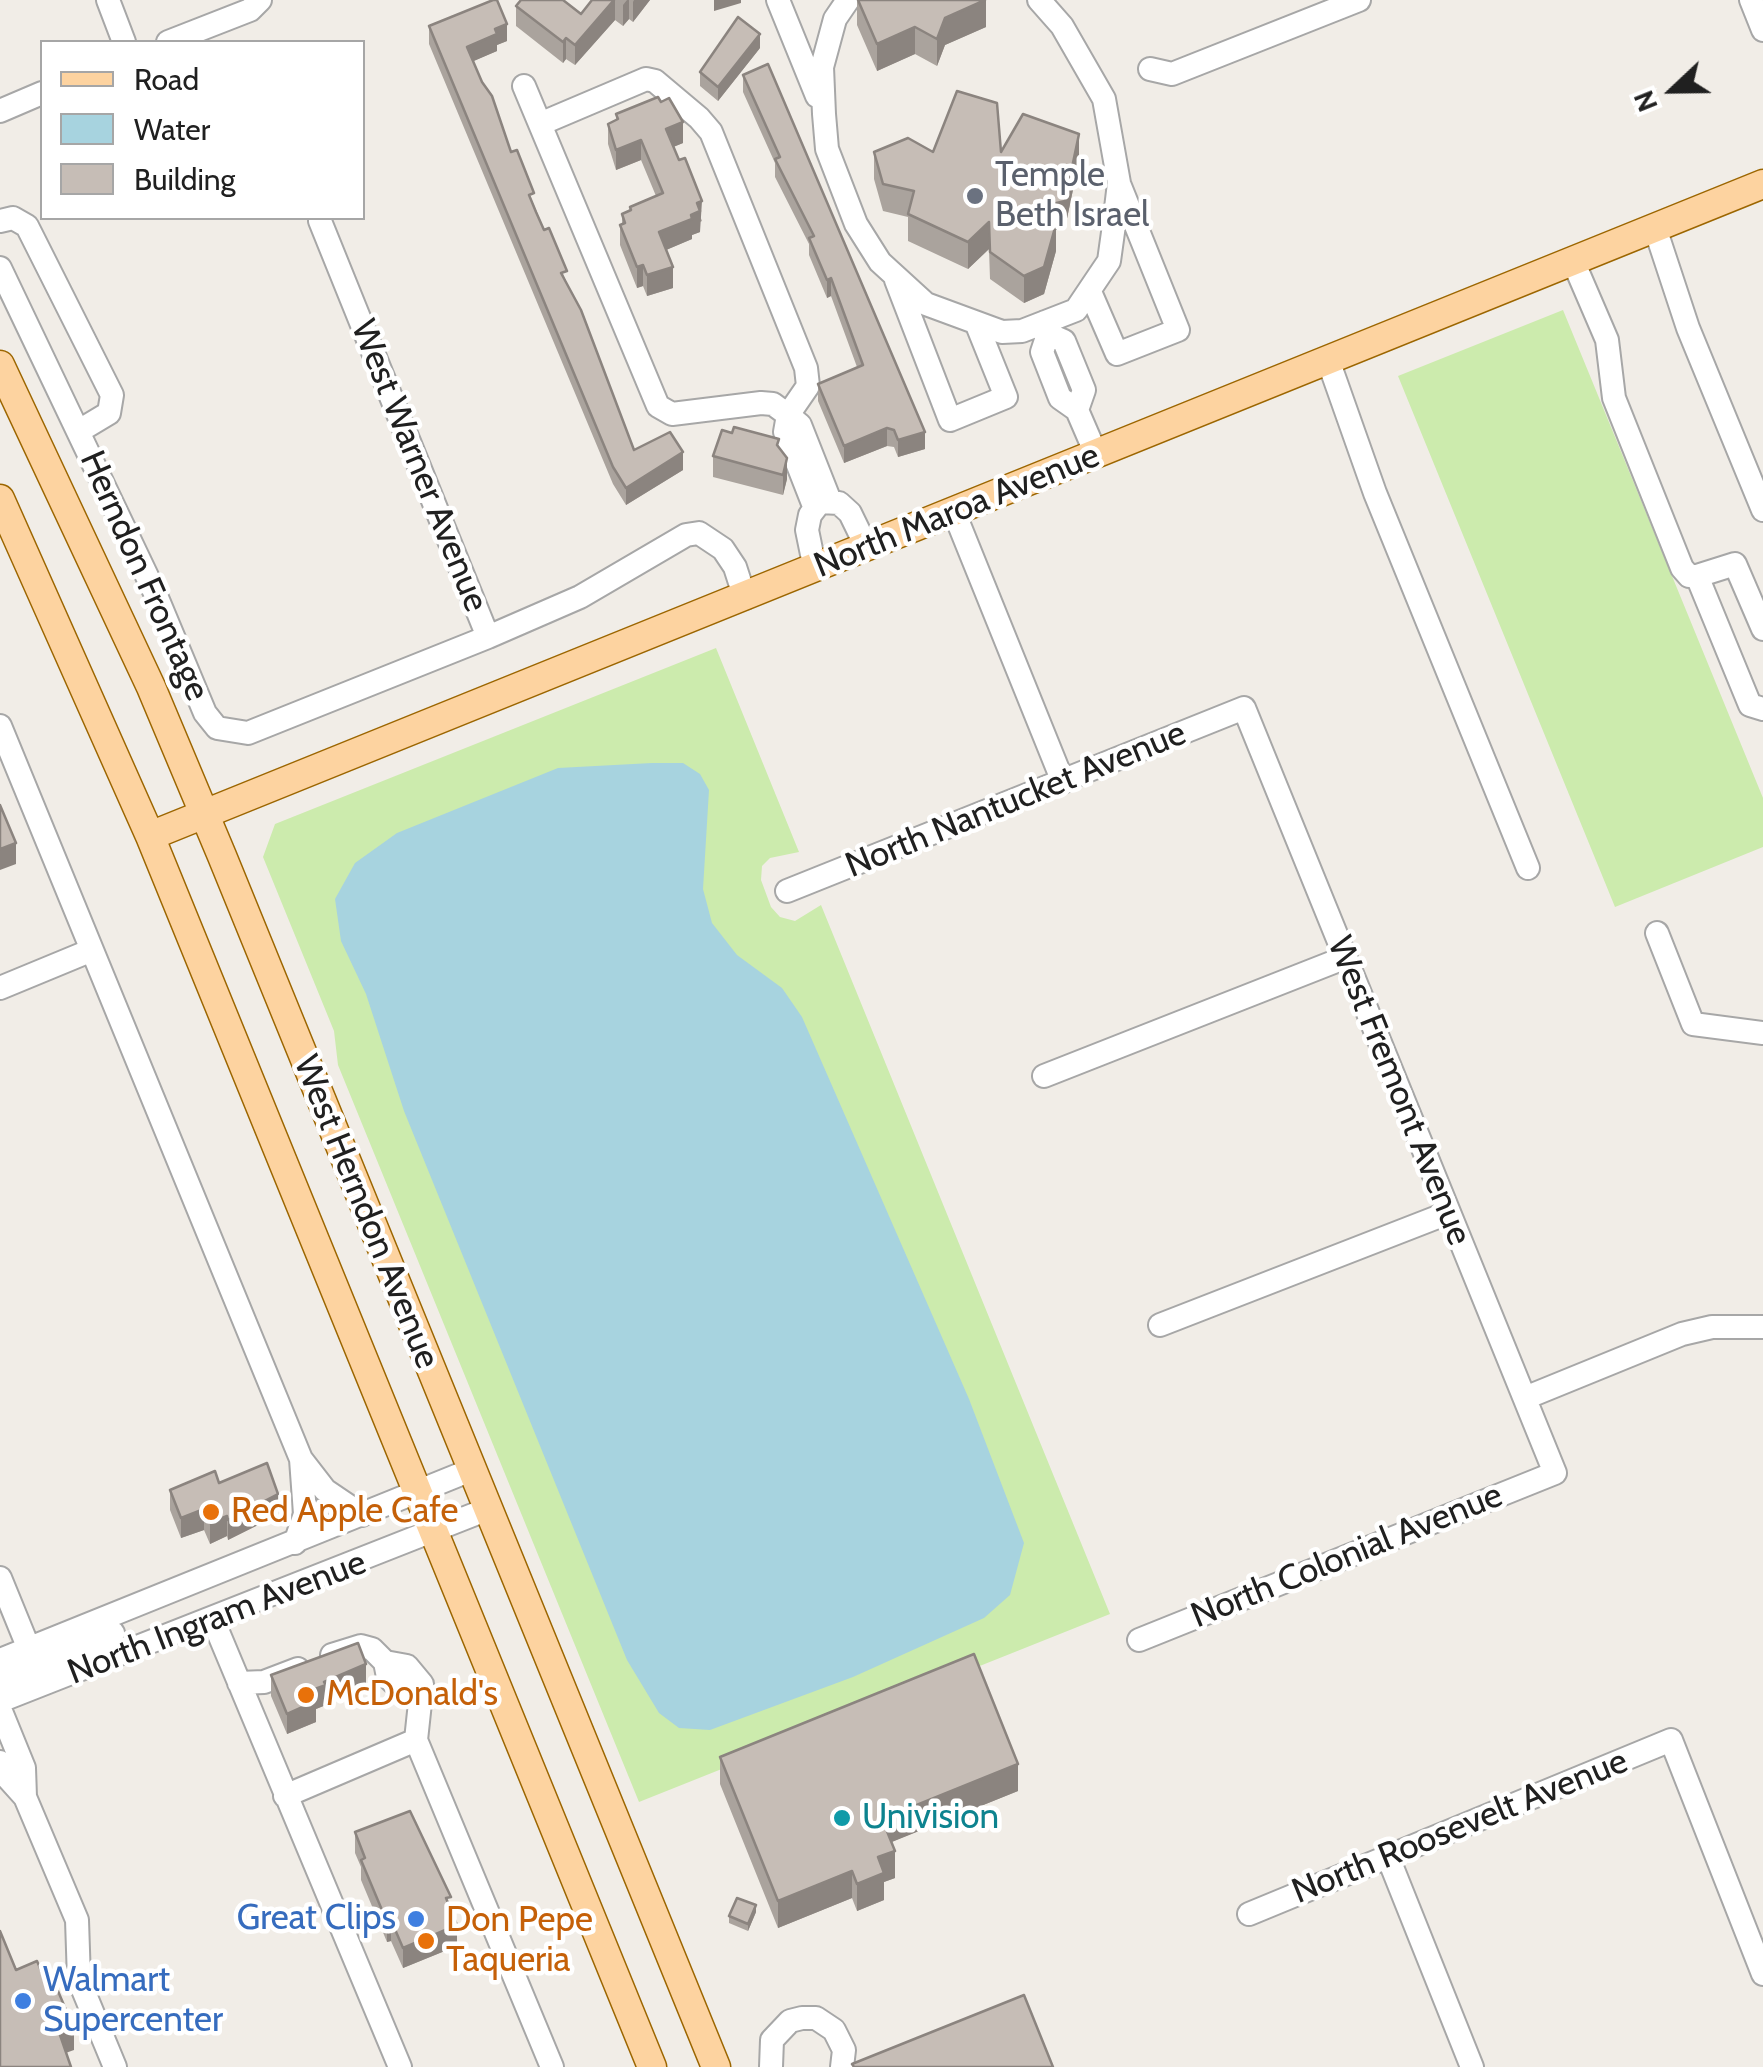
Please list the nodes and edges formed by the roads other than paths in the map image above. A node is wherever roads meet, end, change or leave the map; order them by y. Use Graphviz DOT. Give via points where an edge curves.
graph roads {
  1 [pos="108,0"];
  2 [pos="260,0"];
  3 [pos="778,0"];
  4 [pos="848,0"];
  5 [pos="1039,0"];
  6 [pos="1359,0"];
  7 [pos="1751,0"];
  8 [pos="1763,30"];
  9 [pos="123,40"];
  10 [pos="173,40"];
  11 [pos="1150,69"];
  12 [pos="524,86"];
  13 [pos="40,94"];
  14 [pos="0,110"];
  15 [pos="824,114"];
  16 [pos="540,124"];
  17 [pos="1119,183"];
  18 [pos="1763,184"];
  19 [pos="0,221"];
  20 [pos="320,222"];
  21 [pos="1655,228"];
  22 [pos="1573,261"];
  23 [pos="0,268"];
  24 [pos="895,276"];
  25 [pos="1090,294"];
  26 [pos="977,325"];
  27 [pos="1047,328"];
  28 [pos="1328,360"];
  29 [pos="0,364"];
  30 [pos="788,414"];
  31 [pos="79,431"];
  32 [pos="1096,454"];
  33 [pos="0,499"];
  34 [pos="822,504"];
  35 [pos="1763,510"];
  36 [pos="954,512"];
  37 [pos="867,548"];
  38 [pos="815,569"];
  39 [pos="1698,576"];
  40 [pos="745,598"];
  41 [pos="1763,629"];
  42 [pos="488,636"];
  43 [pos="1244,708"];
  44 [pos="1763,709"];
  45 [pos="0,726"];
  46 [pos="1063,782"];
  47 [pos="204,815"];
  48 [pos="150,836"];
  49 [pos="1528,868"];
  50 [pos="788,890"];
  51 [pos="1657,934"];
  52 [pos="92,950"];
  53 [pos="1344,958"];
  54 [pos="0,988"];
  55 [pos="1763,1034"];
  56 [pos="1044,1076"];
  57 [pos="1448,1212"];
  58 [pos="1160,1325"];
  59 [pos="1763,1327"];
  60 [pos="1524,1398"];
  61 [pos="301,1459"];
  62 [pos="471,1470"];
  63 [pos="1555,1473"];
  64 [pos="420,1492"];
  65 [pos="488,1509"];
  66 [pos="362,1516"];
  67 [pos="434,1532"];
  68 [pos="295,1543"];
  69 [pos="0,1578"];
  70 [pos="150,1602"];
  71 [pos="213,1620"];
  72 [pos="1138,1640"];
  73 [pos="29,1649"];
  74 [pos="0,1660"];
  75 [pos="0,1678"];
  76 [pos="239,1684"];
  77 [pos="0,1701"];
  78 [pos="0,1709"];
  79 [pos="416,1740"];
  80 [pos="0,1762"];
  81 [pos="285,1796"];
  82 [pos="25,1797"];
  83 [pos="1388,1858"];
  84 [pos="1249,1914"];
  85 [pos="1763,1974"];
  86 [pos="115,2067"];
  87 [pos="400,2067"];
  88 [pos="552,2067"];
  89 [pos="652,2067"];
  90 [pos="716,2067"];
  91 [pos="771,2067"];
  92 [pos="842,2067"];
  93 [pos="1472,2067"];
  1 -- 9 [label="street"];
  2 -- 10 [label="street"];
  3 -- 15 [label="street"];
  4 -- 15 [label="street" via="835,19 822,66"];
  5 -- 17 [label="street" via="1104,99"];
  6 -- 11 [label="street" via="1172,74"];
  7 -- 8 [label="street"];
  12 -- 16 [label="street"];
  13 -- 14 [label="street"];
  15 -- 24 [label="street" via="837,182 856,224"];
  16 -- 30 [label="street" via="658,406 672,414 761,402"];
  16 -- 30 [label="street" via="646,80 711,132 806,368 808,386"];
  17 -- 25 [label="street" via="1109,261"];
  17 -- 25 [label="street" via="1178,330 1117,354"];
  18 -- 21 [label="main road, North Maroa Avenue"];
  19 -- 31 [label="street" via="13,218 27,226 112,395 109,413"];
  20 -- 42 [label="street, West Warner Avenue"];
  21 -- 22 [label="main road, North Maroa Avenue"];
  21 -- 35 [label="street"];
  22 -- 28 [label="main road, North Maroa Avenue"];
  22 -- 39 [label="street" via="1607,340 1614,398 1682,568"];
  23 -- 31 [label="street, Herndon Frontage"];
  24 -- 26 [label="street" via="926,304"];
  24 -- 26 [label="street" via="950,420 1006,397"];
  25 -- 27 [label="street"];
  26 -- 27 [label="street"];
  27 -- 32 [label="street" via="1042,352 1060,398 1077,410"];
  28 -- 32 [label="main road, North Maroa Avenue"];
  28 -- 49 [label="street"];
  29 -- 47 [label="main road, West Herndon Avenue"];
  30 -- 34 [label="street" via="800,426"];
  31 -- 42 [label="street, Herndon Frontage" via="204,712 224,732 248,733"];
  32 -- 36 [label="main road, North Maroa Avenue"];
  33 -- 48 [label="main road, West Herndon Avenue"];
  34 -- 37 [label="street" via="850,513"];
  34 -- 38 [label="street" via="807,530"];
  36 -- 37 [label="main road, North Maroa Avenue"];
  36 -- 46 [label="street"];
  37 -- 38 [label="main road, North Maroa Avenue"];
  38 -- 40 [label="main road, North Maroa Avenue"];
  39 -- 41 [label="street" via="1735,564"];
  39 -- 44 [label="street" via="1750,705"];
  40 -- 42 [label="street, West Warner Avenue" via="724,549 699,534 686,535 580,598"];
  40 -- 47 [label="main road, North Maroa Avenue"];
  43 -- 46 [label="street, North Nantucket Avenue"];
  43 -- 53 [label="street, West Fremont Avenue"];
  45 -- 52 [label="street"];
  46 -- 50 [label="street, North Nantucket Avenue"];
  47 -- 48 [label="main road, North Maroa Avenue"];
  47 -- 62 [label="main road, West Herndon Avenue"];
  48 -- 64 [label="main road, West Herndon Avenue"];
  51 -- 55 [label="street" via="1693,1024"];
  52 -- 54 [label="street"];
  52 -- 61 [label="street"];
  53 -- 56 [label="street"];
  53 -- 57 [label="street, West Fremont Avenue"];
  57 -- 58 [label="street"];
  57 -- 60 [label="street, West Fremont Avenue"];
  59 -- 60 [label="street" via="1682,1334"];
  60 -- 63 [label="street, West Fremont Avenue"];
  61 -- 66 [label="street" via="324,1490"];
  61 -- 68 [label="street" via="306,1514"];
  62 -- 64 [label="street, North Ingram Avenue"];
  62 -- 65 [label="main road, West Herndon Avenue"];
  63 -- 72 [label="street, North Colonial Avenue"];
  64 -- 66 [label="street, North Ingram Avenue"];
  64 -- 67 [label="main road, West Herndon Avenue"];
  65 -- 67 [label="street, North Ingram Avenue"];
  65 -- 90 [label="main road, West Herndon Avenue"];
  66 -- 68 [label="street, North Ingram Avenue"];
  67 -- 71 [label="street, North Ingram Avenue"];
  67 -- 89 [label="main road, West Herndon Avenue"];
  68 -- 70 [label="street, North Ingram Avenue"];
  69 -- 73 [label="street"];
  70 -- 73 [label="street, North Ingram Avenue"];
  70 -- 75 [label="street" via="122,1629"];
  71 -- 76 [label="street"];
  71 -- 77 [label="street, North Ingram Avenue"];
  73 -- 74 [label="street, North Ingram Avenue"];
  76 -- 79 [label="street" via="372,1648 386,1662 416,1673 422,1699"];
  76 -- 81 [label="street"];
  78 -- 82 [label="street" via="24,1768"];
  79 -- 81 [label="street"];
  79 -- 88 [label="street"];
  80 -- 82 [label="street"];
  81 -- 87 [label="street"];
  82 -- 86 [label="street" via="77,1920 79,1980"];
  83 -- 84 [label="street, North Roosevelt Avenue"];
  83 -- 85 [label="street, North Roosevelt Avenue" via="1671,1740"];
  83 -- 93 [label="street"];
  91 -- 92 [label="street" via="772,2040 790,2021 816,2018 834,2030 844,2050"];
}
